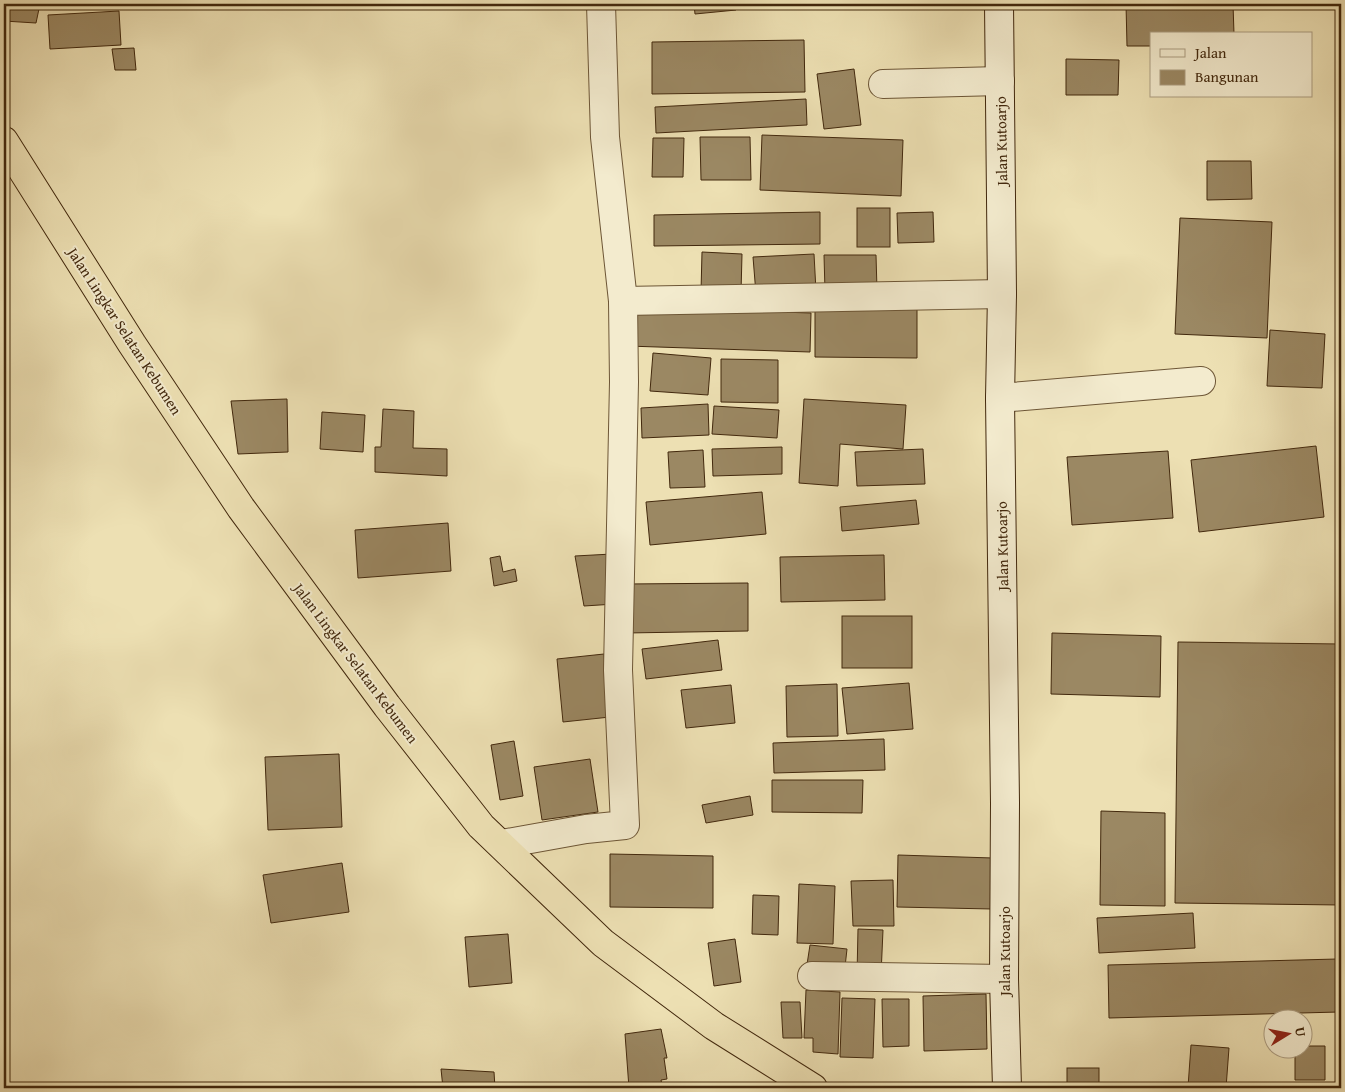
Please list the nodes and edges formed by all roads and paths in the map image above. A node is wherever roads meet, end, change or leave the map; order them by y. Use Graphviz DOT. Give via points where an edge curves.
graph roads {
  1 [pos="601,4"];
  2 [pos="999,4"];
  3 [pos="1000,81"];
  4 [pos="883,84"];
  5 [pos="4,141"];
  6 [pos="1002,294"];
  7 [pos="624,301"];
  8 [pos="1201,381"];
  9 [pos="1000,398"];
  10 [pos="502,844"];
  11 [pos="812,976"];
  12 [pos="1004,979"];
  13 [pos="814,1088"];
  14 [pos="1007,1088"];
  1 -- 7 [label="street" via="605,137"];
  2 -- 3 [label="street, Jalan Kutoarjo"];
  3 -- 4 [label="street"];
  3 -- 6 [label="street, Jalan Kutoarjo"];
  5 -- 10 [label="highway, Jalan Lingkar Selatan Kebumen" via="132,344 241,508 480,826"];
  6 -- 7 [label="street"];
  6 -- 9 [label="street, Jalan Kutoarjo"];
  7 -- 10 [label="street" via="618,670 625,825"];
  8 -- 9 [label="street"];
  9 -- 12 [label="street, Jalan Kutoarjo" via="1006,802"];
  10 -- 13 [label="highway, Jalan Lingkar Selatan Kebumen" via="603,943 714,1026"];
  11 -- 12 [label="street"];
  12 -- 14 [label="street, Jalan Kutoarjo"];
}
